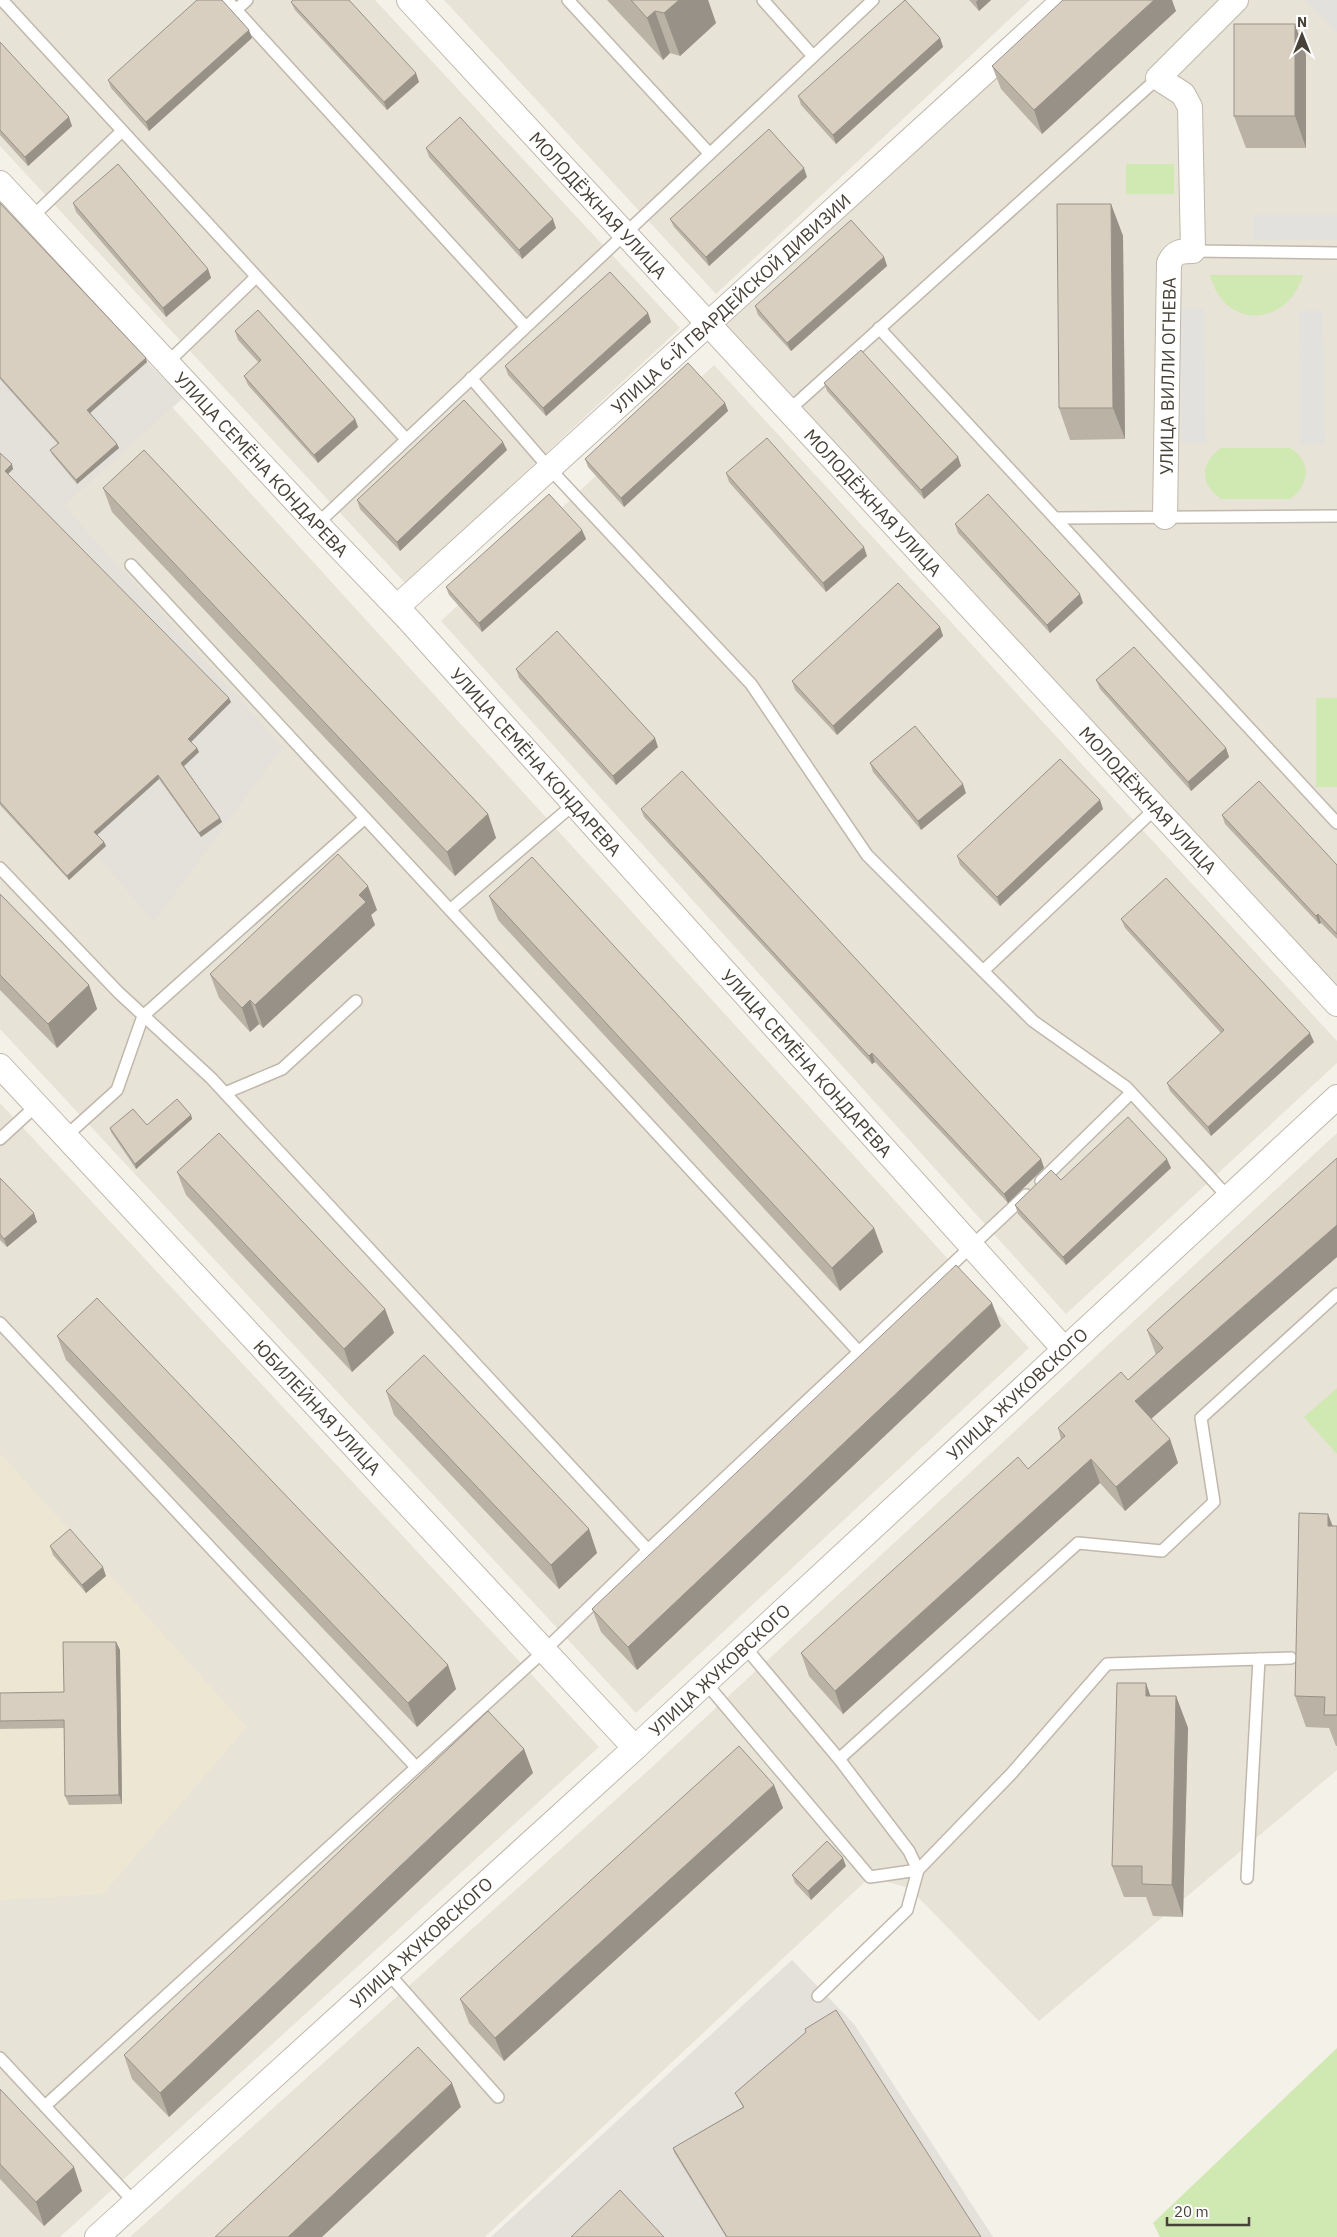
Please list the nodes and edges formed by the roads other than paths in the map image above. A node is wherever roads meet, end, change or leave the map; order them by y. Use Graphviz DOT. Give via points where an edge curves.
graph roads {
  1 [pos="2,0"];
  2 [pos="227,0"];
  3 [pos="247,0"];
  4 [pos="409,0"];
  5 [pos="568,0"];
  6 [pos="763,0"];
  7 [pos="873,0"];
  8 [pos="1064,0"];
  9 [pos="1236,0"];
  10 [pos="236,10"];
  11 [pos="813,56"];
  12 [pos="1158,78"];
  13 [pos="122,131"];
  14 [pos="709,153"];
  15 [pos="0,183"];
  16 [pos="32,217"];
  17 [pos="625,232"];
  18 [pos="1193,251"];
  19 [pos="1337,253"];
  20 [pos="256,276"];
  21 [pos="709,324"];
  22 [pos="525,326"];
  23 [pos="880,328"];
  24 [pos="167,362"];
  25 [pos="471,378"];
  26 [pos="789,410"];
  27 [pos="406,439"];
  28 [pos="549,468"];
  29 [pos="1337,516"];
  30 [pos="1055,518"];
  31 [pos="1166,518"];
  32 [pos="317,524"];
  33 [pos="131,565"];
  34 [pos="397,607"];
  35 [pos="574,804"];
  36 [pos="1156,808"];
  37 [pos="365,818"];
  38 [pos="1337,823"];
  39 [pos="0,868"];
  40 [pos="450,910"];
  41 [pos="983,971"];
  42 [pos="356,1001"];
  43 [pos="1337,1004"];
  44 [pos="143,1016"];
  45 [pos="0,1066"];
  46 [pos="225,1093"];
  47 [pos="1131,1093"];
  48 [pos="1337,1097"];
  49 [pos="36,1105"];
  50 [pos="66,1136"];
  51 [pos="0,1139"];
  52 [pos="1229,1198"];
  53 [pos="972,1248"];
  54 [pos="1337,1294"];
  55 [pos="0,1323"];
  56 [pos="1064,1349"];
  57 [pos="860,1353"];
  58 [pos="648,1550"];
  59 [pos="745,1646"];
  60 [pos="544,1651"];
  61 [pos="1290,1658"];
  62 [pos="1259,1659"];
  63 [pos="705,1682"];
  64 [pos="635,1748"];
  65 [pos="839,1759"];
  66 [pos="416,1768"];
  67 [pos="918,1870"];
  68 [pos="1247,1878"];
  69 [pos="388,1973"];
  70 [pos="818,1996"];
  71 [pos="0,2058"];
  72 [pos="498,2097"];
  73 [pos="45,2106"];
  74 [pos="135,2203"];
  75 [pos="97,2237"];
  1 -- 13 [label="lane"];
  2 -- 10 [label="lane"];
  3 -- 10 [label="lane"];
  4 -- 17 [label="street, МОЛОДЁЖНАЯ УЛИЦА"];
  5 -- 14 [label="lane"];
  6 -- 11 [label="lane"];
  7 -- 11 [label="lane"];
  8 -- 21 [label="street, УЛИЦА 6-Й ГВАРДЕЙСКОЙ ДИВИЗИИ"];
  9 -- 12 [label="street"];
  10 -- 22 [label="lane"];
  11 -- 14 [label="lane"];
  12 -- 18 [label="street" via="1183,94 1190,107"];
  12 -- 23 [label="lane"];
  13 -- 16 [label="lane"];
  13 -- 20 [label="lane"];
  14 -- 17 [label="lane"];
  15 -- 16 [label="street, УЛИЦА СЕМЁНА КОНДАРЕВА"];
  16 -- 24 [label="street, УЛИЦА СЕМЁНА КОНДАРЕВА"];
  17 -- 21 [label="street, МОЛОДЁЖНАЯ УЛИЦА"];
  17 -- 22 [label="lane"];
  18 -- 19 [label="lane"];
  18 -- 31 [label="street, УЛИЦА ВИЛЛИ ОГНЕВА" via="1173,255 1169,263"];
  20 -- 24 [label="lane"];
  20 -- 27 [label="lane"];
  21 -- 26 [label="street, МОЛОДЁЖНАЯ УЛИЦА"];
  21 -- 28 [label="street, УЛИЦА 6-Й ГВАРДЕЙСКОЙ ДИВИЗИИ"];
  22 -- 25 [label="lane"];
  23 -- 26 [label="lane"];
  23 -- 30 [label="lane"];
  24 -- 32 [label="street, УЛИЦА СЕМЁНА КОНДАРЕВА"];
  25 -- 27 [label="lane"];
  25 -- 28 [label="lane"];
  26 -- 36 [label="street, МОЛОДЁЖНАЯ УЛИЦА"];
  27 -- 32 [label="lane"];
  28 -- 34 [label="street, УЛИЦА 6-Й ГВАРДЕЙСКОЙ ДИВИЗИИ"];
  28 -- 41 [label="lane" via="751,684 867,855"];
  29 -- 31 [label="lane"];
  30 -- 31 [label="lane"];
  30 -- 38 [label="lane"];
  32 -- 34 [label="street, УЛИЦА СЕМЁНА КОНДАРЕВА"];
  33 -- 37 [label="lane"];
  34 -- 35 [label="street, УЛИЦА СЕМЁНА КОНДАРЕВА"];
  35 -- 40 [label="lane"];
  35 -- 53 [label="street, УЛИЦА СЕМЁНА КОНДАРЕВА"];
  36 -- 41 [label="lane"];
  36 -- 43 [label="street, МОЛОДЁЖНАЯ УЛИЦА"];
  37 -- 40 [label="lane"];
  37 -- 44 [label="lane"];
  39 -- 44 [label="lane"];
  40 -- 57 [label="lane"];
  41 -- 47 [label="lane" via="1033,1021"];
  42 -- 46 [label="lane" via="282,1069"];
  44 -- 46 [label="lane"];
  44 -- 50 [label="lane" via="117,1090"];
  45 -- 49 [label="street, ЮБИЛЕЙНАЯ УЛИЦА"];
  46 -- 58 [label="lane"];
  47 -- 52 [label="lane"];
  47 -- 53 [label="lane"];
  48 -- 52 [label="street, УЛИЦА ЖУКОВСКОГО"];
  49 -- 50 [label="street, ЮБИЛЕЙНАЯ УЛИЦА"];
  49 -- 51 [label="lane"];
  50 -- 60 [label="street, ЮБИЛЕЙНАЯ УЛИЦА"];
  52 -- 56 [label="street, УЛИЦА ЖУКОВСКОГО"];
  53 -- 56 [label="street, УЛИЦА СЕМЁНА КОНДАРЕВА"];
  53 -- 57 [label="lane"];
  54 -- 65 [label="lane" via="1201,1418 1214,1502 1162,1551 1078,1543"];
  55 -- 66 [label="lane"];
  56 -- 59 [label="street, УЛИЦА ЖУКОВСКОГО"];
  57 -- 58 [label="lane"];
  58 -- 60 [label="lane"];
  59 -- 63 [label="street, УЛИЦА ЖУКОВСКОГО"];
  59 -- 65 [label="lane"];
  60 -- 64 [label="street, ЮБИЛЕЙНАЯ УЛИЦА"];
  60 -- 66 [label="lane"];
  61 -- 62 [label="lane"];
  62 -- 67 [label="lane" via="1107,1664 1012,1773"];
  62 -- 68 [label="lane"];
  63 -- 64 [label="street, УЛИЦА ЖУКОВСКОГО"];
  63 -- 67 [label="lane" via="870,1877"];
  64 -- 69 [label="street, УЛИЦА ЖУКОВСКОГО"];
  65 -- 67 [label="lane" via="909,1851"];
  66 -- 73 [label="lane"];
  67 -- 70 [label="lane" via="907,1910"];
  69 -- 72 [label="lane"];
  69 -- 74 [label="street, УЛИЦА ЖУКОВСКОГО"];
  71 -- 73 [label="lane"];
  73 -- 74 [label="lane"];
  74 -- 75 [label="street, УЛИЦА ЖУКОВСКОГО"];
}
